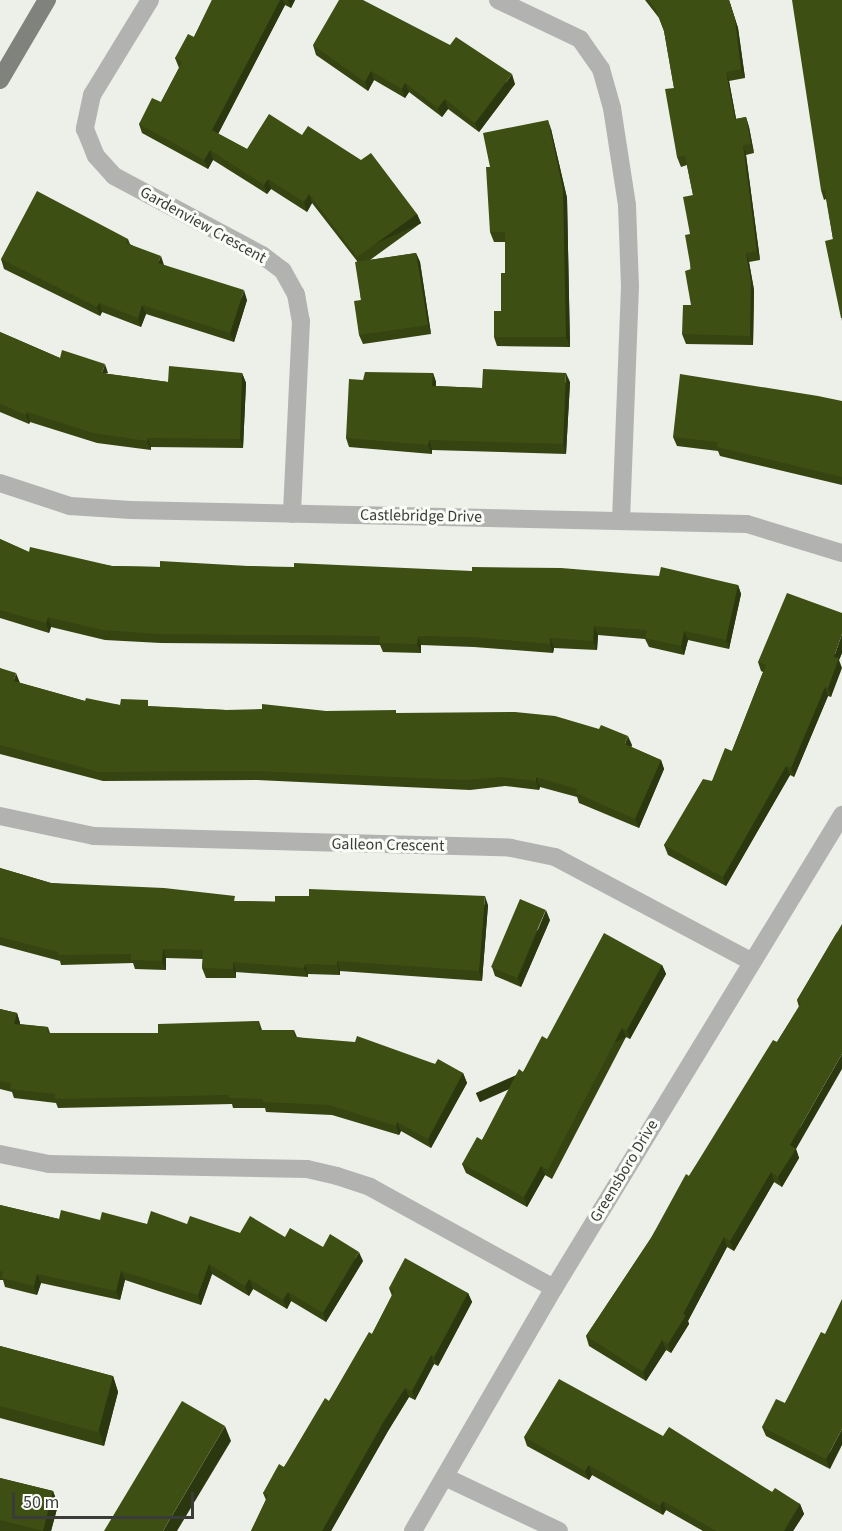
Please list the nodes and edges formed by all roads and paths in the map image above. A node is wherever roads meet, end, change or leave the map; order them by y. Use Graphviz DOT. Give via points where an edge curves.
graph roads {
  1 [pos="47,0"];
  2 [pos="150,0"];
  3 [pos="498,0"];
  4 [pos="0,80"];
  5 [pos="0,483"];
  6 [pos="292,514"];
  7 [pos="621,519"];
  8 [pos="842,553"];
  9 [pos="842,815"];
  10 [pos="0,816"];
  11 [pos="751,961"];
  12 [pos="0,1154"];
  13 [pos="554,1288"];
  14 [pos="445,1477"];
  15 [pos="413,1531"];
  16 [pos="559,1531"];
  1 -- 4 [label="main road"];
  2 -- 6 [label="street, Gardenview Crescent" via="92,95 85,129 96,156 114,177 262,255 283,271 296,294 300,321"];
  3 -- 7 [label="street" via="580,39 601,69 612,108 627,205 630,286"];
  5 -- 6 [label="street, Castlebridge Drive" via="70,506"];
  6 -- 7 [label="street, Castlebridge Drive"];
  7 -- 8 [label="street, Castlebridge Drive" via="747,524"];
  9 -- 11 [label="street, Greensboro Drive"];
  10 -- 11 [label="street, Galleon Crescent" via="94,836 511,848 555,857"];
  11 -- 13 [label="street, Greensboro Drive"];
  12 -- 13 [label="street" via="49,1164 307,1169 337,1176 370,1187"];
  13 -- 14 [label="street, Greensboro Drive"];
  14 -- 15 [label="street, Greensboro Drive"];
  14 -- 16 [label="street"];
}
